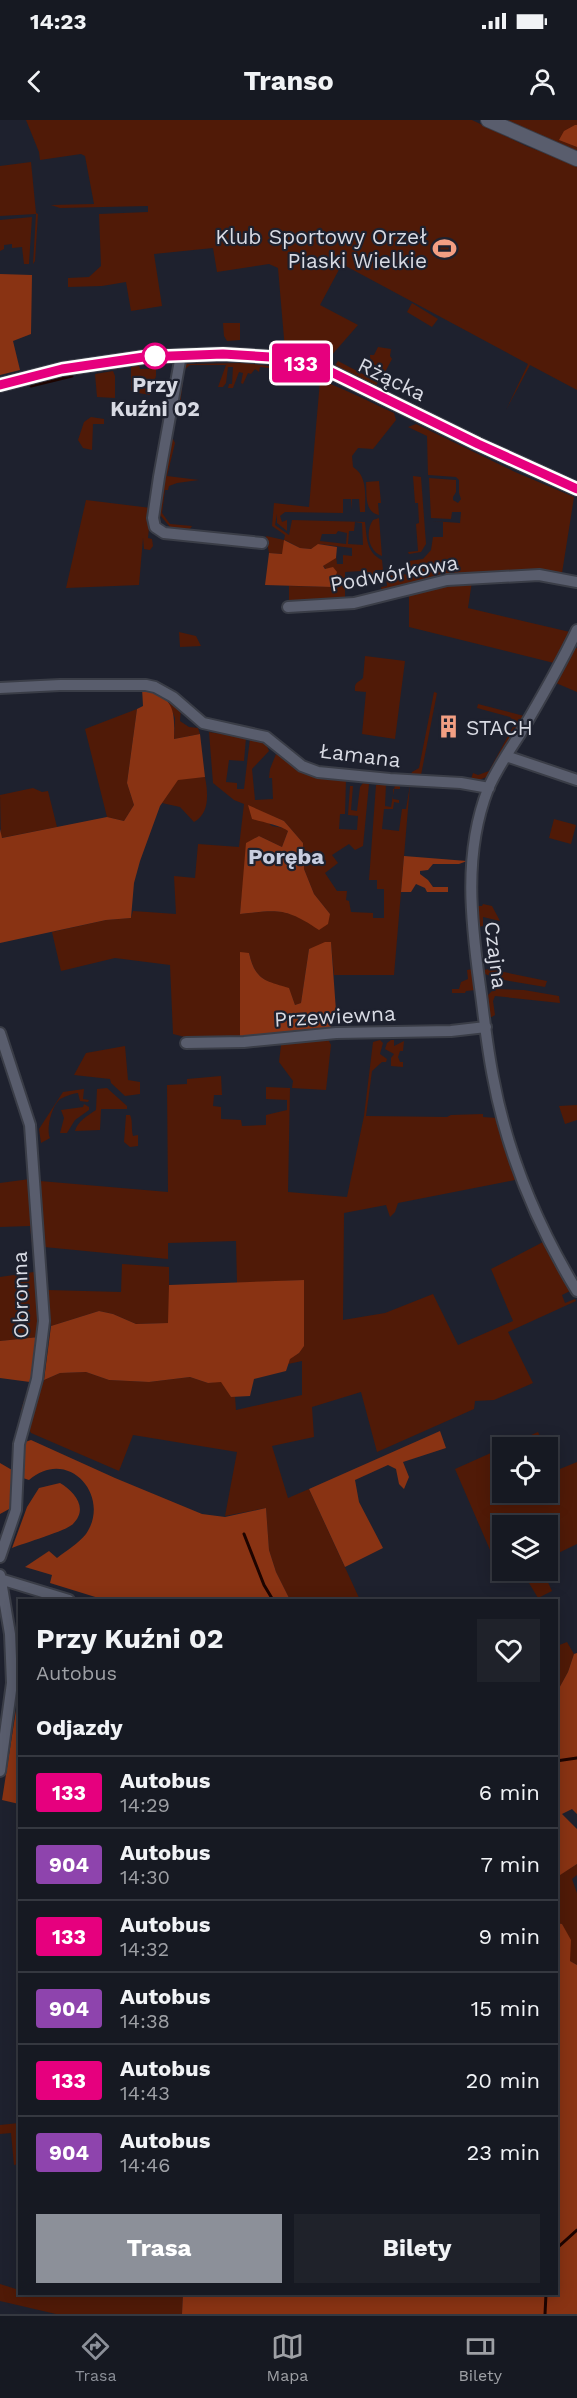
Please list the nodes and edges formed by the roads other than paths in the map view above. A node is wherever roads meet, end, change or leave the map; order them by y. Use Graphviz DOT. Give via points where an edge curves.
graph roads {
  1 [pos="488,120"];
  2 [pos="577,159"];
  3 [pos="181,355"];
  4 [pos="0,385"];
  5 [pos="577,489"];
  6 [pos="262,543"];
  7 [pos="577,582"];
  8 [pos="288,607"];
  9 [pos="577,630"];
  10 [pos="0,688"];
  11 [pos="506,756"];
  12 [pos="577,780"];
  13 [pos="489,788"];
  14 [pos="486,1027"];
  15 [pos="0,1033"];
  16 [pos="186,1042"];
  17 [pos="577,1291"];
  18 [pos="0,1557"];
  19 [pos="0,1575"];
  20 [pos="0,1580"];
  21 [pos="66,1599"];
  22 [pos="0,1771"];
  1 -- 2 [label="street"];
  3 -- 4 [label="street, Rżącka" via="105,362"];
  3 -- 5 [label="street, Rżącka" via="247,355 323,368"];
  3 -- 6 [label="street" via="159,477 155,527 164,533"];
  7 -- 8 [label="street, Podwórkowa" via="540,575 447,580 354,603"];
  9 -- 11 [label="street, Czajna"];
  10 -- 13 [label="street, Łamana" via="146,685 173,697 203,723 266,737 302,766 318,772"];
  11 -- 12 [label="street"];
  11 -- 13 [label="street, Czajna"];
  13 -- 14 [label="street, Czajna" via="470,884"];
  14 -- 16 [label="street, Przewiewna"];
  14 -- 17 [label="street, Czajna" via="497,1098 522,1183 546,1239"];
  15 -- 18 [label="street, Obronna" via="30,1125 44,1313 37,1379 19,1444 16,1510"];
  19 -- 20 [label="street"];
  20 -- 21 [label="street"];
  20 -- 22 [label="street" via="10,1634 12,1683"];
}
